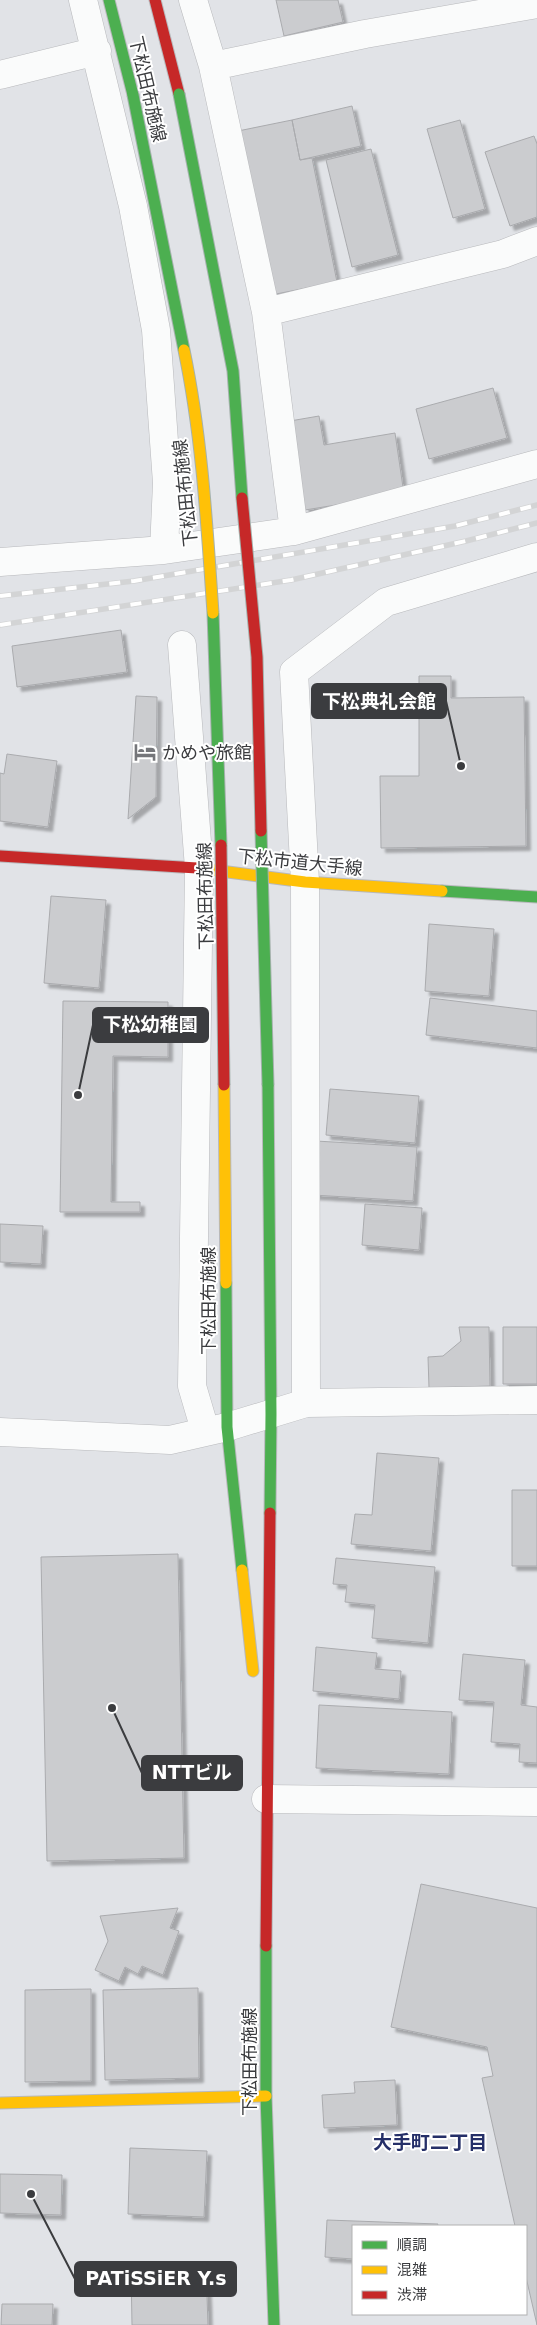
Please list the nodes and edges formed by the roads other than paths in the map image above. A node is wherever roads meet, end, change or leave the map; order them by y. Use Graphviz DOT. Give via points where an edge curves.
graph roads {
  1 [pos="83,0"];
  2 [pos="109,0"];
  3 [pos="155,0"];
  4 [pos="193,0"];
  5 [pos="537,4"];
  6 [pos="97,51"];
  7 [pos="213,66"];
  8 [pos="0,75"];
  9 [pos="537,241"];
  10 [pos="266,312"];
  11 [pos="537,464"];
  12 [pos="294,531"];
  13 [pos="164,550"];
  14 [pos="537,557"];
  15 [pos="0,562"];
  16 [pos="182,645"];
  17 [pos="0,856"];
  18 [pos="200,868"];
  19 [pos="306,882"];
  20 [pos="537,897"];
  21 [pos="537,1400"];
  22 [pos="306,1403"];
  23 [pos="271,1414"];
  24 [pos="216,1428"];
  25 [pos="0,1432"];
  26 [pos="254,1682"];
  27 [pos="257,1711"];
  28 [pos="266,1799"];
  29 [pos="537,1802"];
  30 [pos="266,2096"];
  31 [pos="0,2102"];
  32 [pos="274,2325"];
  1 -- 6 [label="street"];
  2 -- 24 [label="main road, 下松田布施線, bridge" via="133,95 190,379 206,518 216,657 221,801 224,1085"];
  3 -- 23 [label="main road, 下松田布施線, bridge" via="179,94 233,371 257,657 268,1085"];
  4 -- 7 [label="street"];
  5 -- 7 [label="street" via="365,34"];
  6 -- 8 [label="street"];
  6 -- 13 [label="street" via="133,206 156,330 167,483"];
  7 -- 10 [label="street"];
  9 -- 10 [label="street" via="503,254"];
  10 -- 12 [label="street"];
  11 -- 12 [label="street"];
  12 -- 13 [label="street"];
  13 -- 15 [label="street"];
  14 -- 19 [label="street" via="386,602 294,672"];
  16 -- 18 [label="street"];
  17 -- 18 [label="main road, 下松市道大手線"];
  18 -- 19 [label="main road, 下松市道大手線"];
  18 -- 24 [label="street" via="192,1386"];
  19 -- 20 [label="main road, 下松市道大手線"];
  19 -- 22 [label="street"];
  21 -- 22 [label="street"];
  22 -- 23 [label="street"];
  23 -- 24 [label="street"];
  23 -- 28 [label="main road, 下松田布施線"];
  24 -- 25 [label="street" via="170,1440"];
  24 -- 26 [label="main road, 下松田布施線"];
  27 -- 28 [label="main road, 下松田布施線"];
  28 -- 29 [label="street"];
  28 -- 30 [label="main road, 下松田布施線"];
  30 -- 31 [label="main road"];
  30 -- 32 [label="main road, 下松田布施線"];
}
